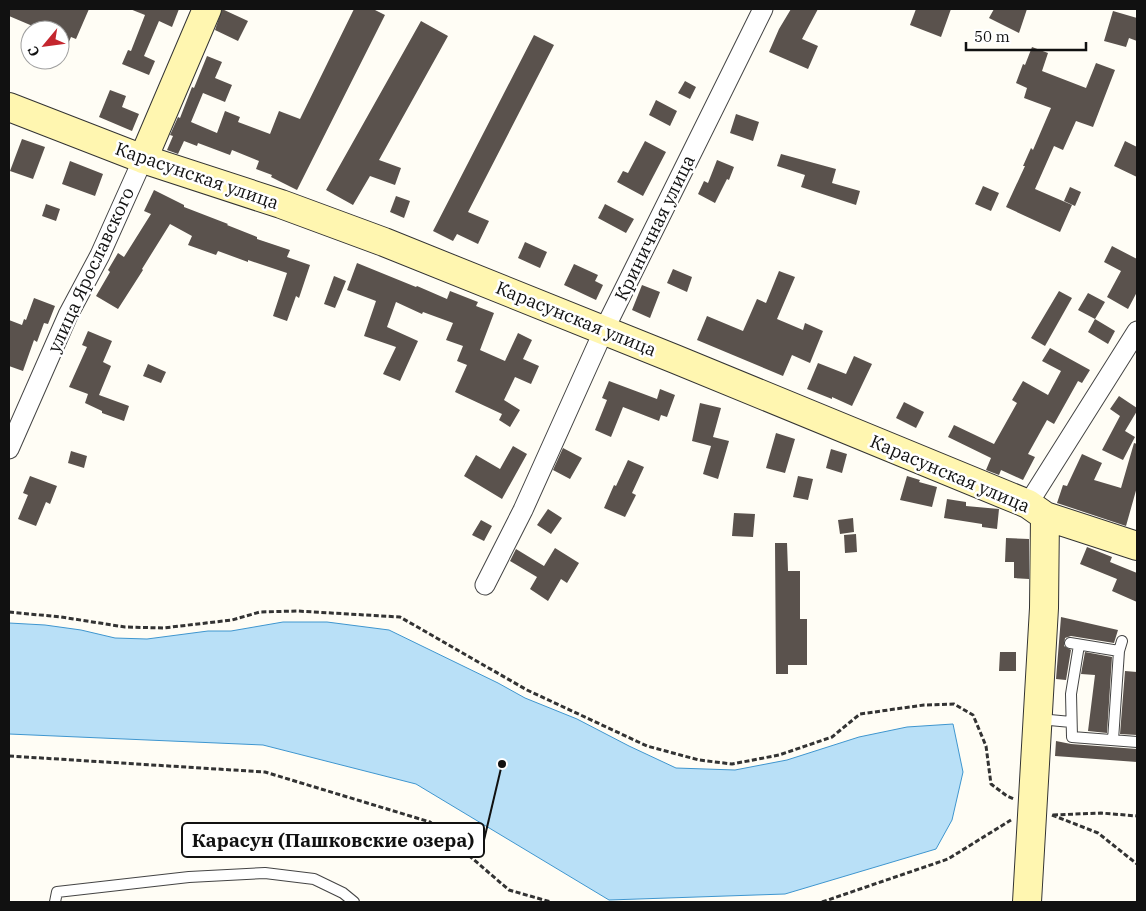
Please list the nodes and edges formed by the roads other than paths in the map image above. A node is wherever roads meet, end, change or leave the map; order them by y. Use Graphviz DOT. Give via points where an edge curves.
graph roads {
  1 [pos="207,9"];
  2 [pos="763,9"];
  3 [pos="9,107"];
  4 [pos="143,160"];
  5 [pos="604,330"];
  6 [pos="1137,331"];
  7 [pos="15,418"];
  8 [pos="9,449"];
  9 [pos="1036,510"];
  10 [pos="1137,546"];
  11 [pos="485,585"];
  12 [pos="1038,718"];
  13 [pos="1071,722"];
  14 [pos="1113,740"];
  15 [pos="1137,742"];
  16 [pos="55,902"];
  17 [pos="354,902"];
  18 [pos="1027,902"];
  1 -- 4 [label="street, улица Ярославского"];
  2 -- 5 [label="street, Криничная улица"];
  3 -- 4 [label="street, Карасунская улица"];
  4 -- 5 [label="street, Карасунская улица" via="281,204"];
  4 -- 7 [label="street, улица Ярославского" via="100,255"];
  5 -- 9 [label="street, Карасунская улица"];
  5 -- 11 [label="street, Криничная улица" via="523,510"];
  6 -- 9 [label="street"];
  7 -- 8 [label="street, улица Ярославского"];
  9 -- 10 [label="street, Карасунская улица"];
  9 -- 12 [label="street" via="1044,608"];
  12 -- 13 [label="lane"];
  12 -- 18 [label="street" via="1042,811"];
  13 -- 14 [label="lane" via="1072,737"];
  13 -- 14 [label="lane" via="1075,644 1121,646"];
  14 -- 15 [label="lane"];
  16 -- 17 [label="lane" via="57,892 189,877 265,873 314,879 343,892"];
}
